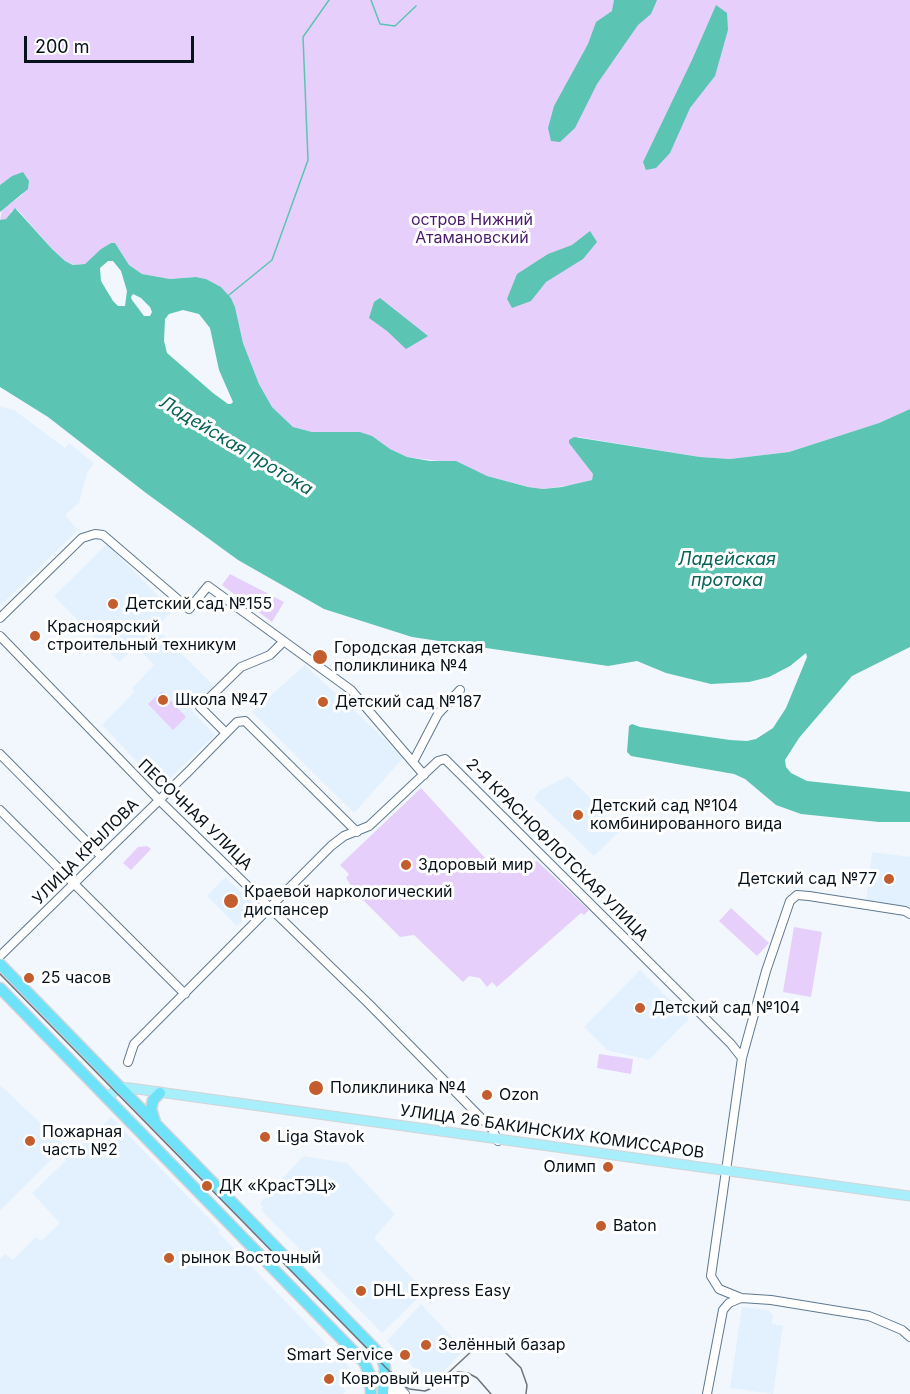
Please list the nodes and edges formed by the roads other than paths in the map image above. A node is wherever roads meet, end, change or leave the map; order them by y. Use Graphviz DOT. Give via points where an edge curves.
graph roads {
  1 [pos="0,618"];
  2 [pos="0,636"];
  3 [pos="283,642"];
  4 [pos="460,690"];
  5 [pos="226,733"];
  6 [pos="0,754"];
  7 [pos="412,762"];
  8 [pos="424,775"];
  9 [pos="159,800"];
  10 [pos="0,810"];
  11 [pos="357,832"];
  12 [pos="101,856"];
  13 [pos="74,884"];
  14 [pos="270,907"];
  15 [pos="910,914"];
  16 [pos="0,956"];
  17 [pos="0,964"];
  18 [pos="0,988"];
  19 [pos="185,994"];
  20 [pos="742,1058"];
  21 [pos="128,1062"];
  22 [pos="120,1088"];
  23 [pos="160,1093"];
  24 [pos="106,1098"];
  25 [pos="156,1126"];
  26 [pos="498,1141"];
  27 [pos="725,1171"];
  28 [pos="910,1196"];
  29 [pos="741,1298"];
  30 [pos="910,1337"];
  31 [pos="383,1370"];
  32 [pos="371,1394"];
  33 [pos="385,1394"];
  34 [pos="399,1394"];
  35 [pos="405,1394"];
  36 [pos="707,1394"];
  1 -- 3 [label="street" via="82,538 95,534 103,535 189,609 208,586"];
  2 -- 9 [label="street, ПЕСОЧНАЯ УЛИЦА"];
  3 -- 5 [label="street" via="270,655 241,667 200,707"];
  3 -- 7 [label="street" via="351,690"];
  4 -- 7 [label="street" via="438,714"];
  5 -- 9 [label="street, УЛИЦА КРЫЛОВА"];
  5 -- 11 [label="street, УЛИЦА КРЫЛОВА" via="237,722 245,722"];
  6 -- 12 [label="street"];
  7 -- 8 [label="street"];
  8 -- 11 [label="street"];
  8 -- 20 [label="street, 2-Я КРАСНОФЛОТСКАЯ УЛИЦА" via="442,759 448,760"];
  9 -- 12 [label="street, УЛИЦА КРЫЛОВА"];
  9 -- 14 [label="street, ПЕСОЧНАЯ УЛИЦА"];
  10 -- 13 [label="street"];
  11 -- 14 [label="street" via="339,839"];
  12 -- 13 [label="street, УЛИЦА КРЫЛОВА"];
  13 -- 16 [label="street, УЛИЦА КРЫЛОВА"];
  13 -- 19 [label="street"];
  14 -- 19 [label="street"];
  14 -- 26 [label="street, ПЕСОЧНАЯ УЛИЦА" via="492,1129"];
  15 -- 20 [label="street" via="797,895 790,901 766,971"];
  17 -- 22 [label="highway"];
  18 -- 24 [label="highway"];
  19 -- 21 [label="street" via="135,1044"];
  20 -- 27 [label="street"];
  22 -- 23 [label="main road, УЛИЦА 26 БАКИНСКИХ КОМИССАРОВ"];
  22 -- 24 [label="main road"];
  22 -- 25 [label="highway"];
  23 -- 25 [label="highway" via="151,1110"];
  23 -- 26 [label="main road, УЛИЦА 26 БАКИНСКИХ КОМИССАРОВ"];
  24 -- 32 [label="highway" via="364,1362 370,1375"];
  25 -- 31 [label="highway" via="375,1349 382,1358"];
  26 -- 27 [label="main road, УЛИЦА 26 БАКИНСКИХ КОМИССАРОВ"];
  27 -- 28 [label="main road, УЛИЦА 26 БАКИНСКИХ КОМИССАРОВ"];
  27 -- 29 [label="street" via="711,1276 719,1289"];
  29 -- 30 [label="street" via="869,1316"];
  29 -- 36 [label="street" via="723,1310"];
  31 -- 33 [label="highway"];
  31 -- 35 [label="street"];
  33 -- 34 [label="street" via="393,1390"];
}
